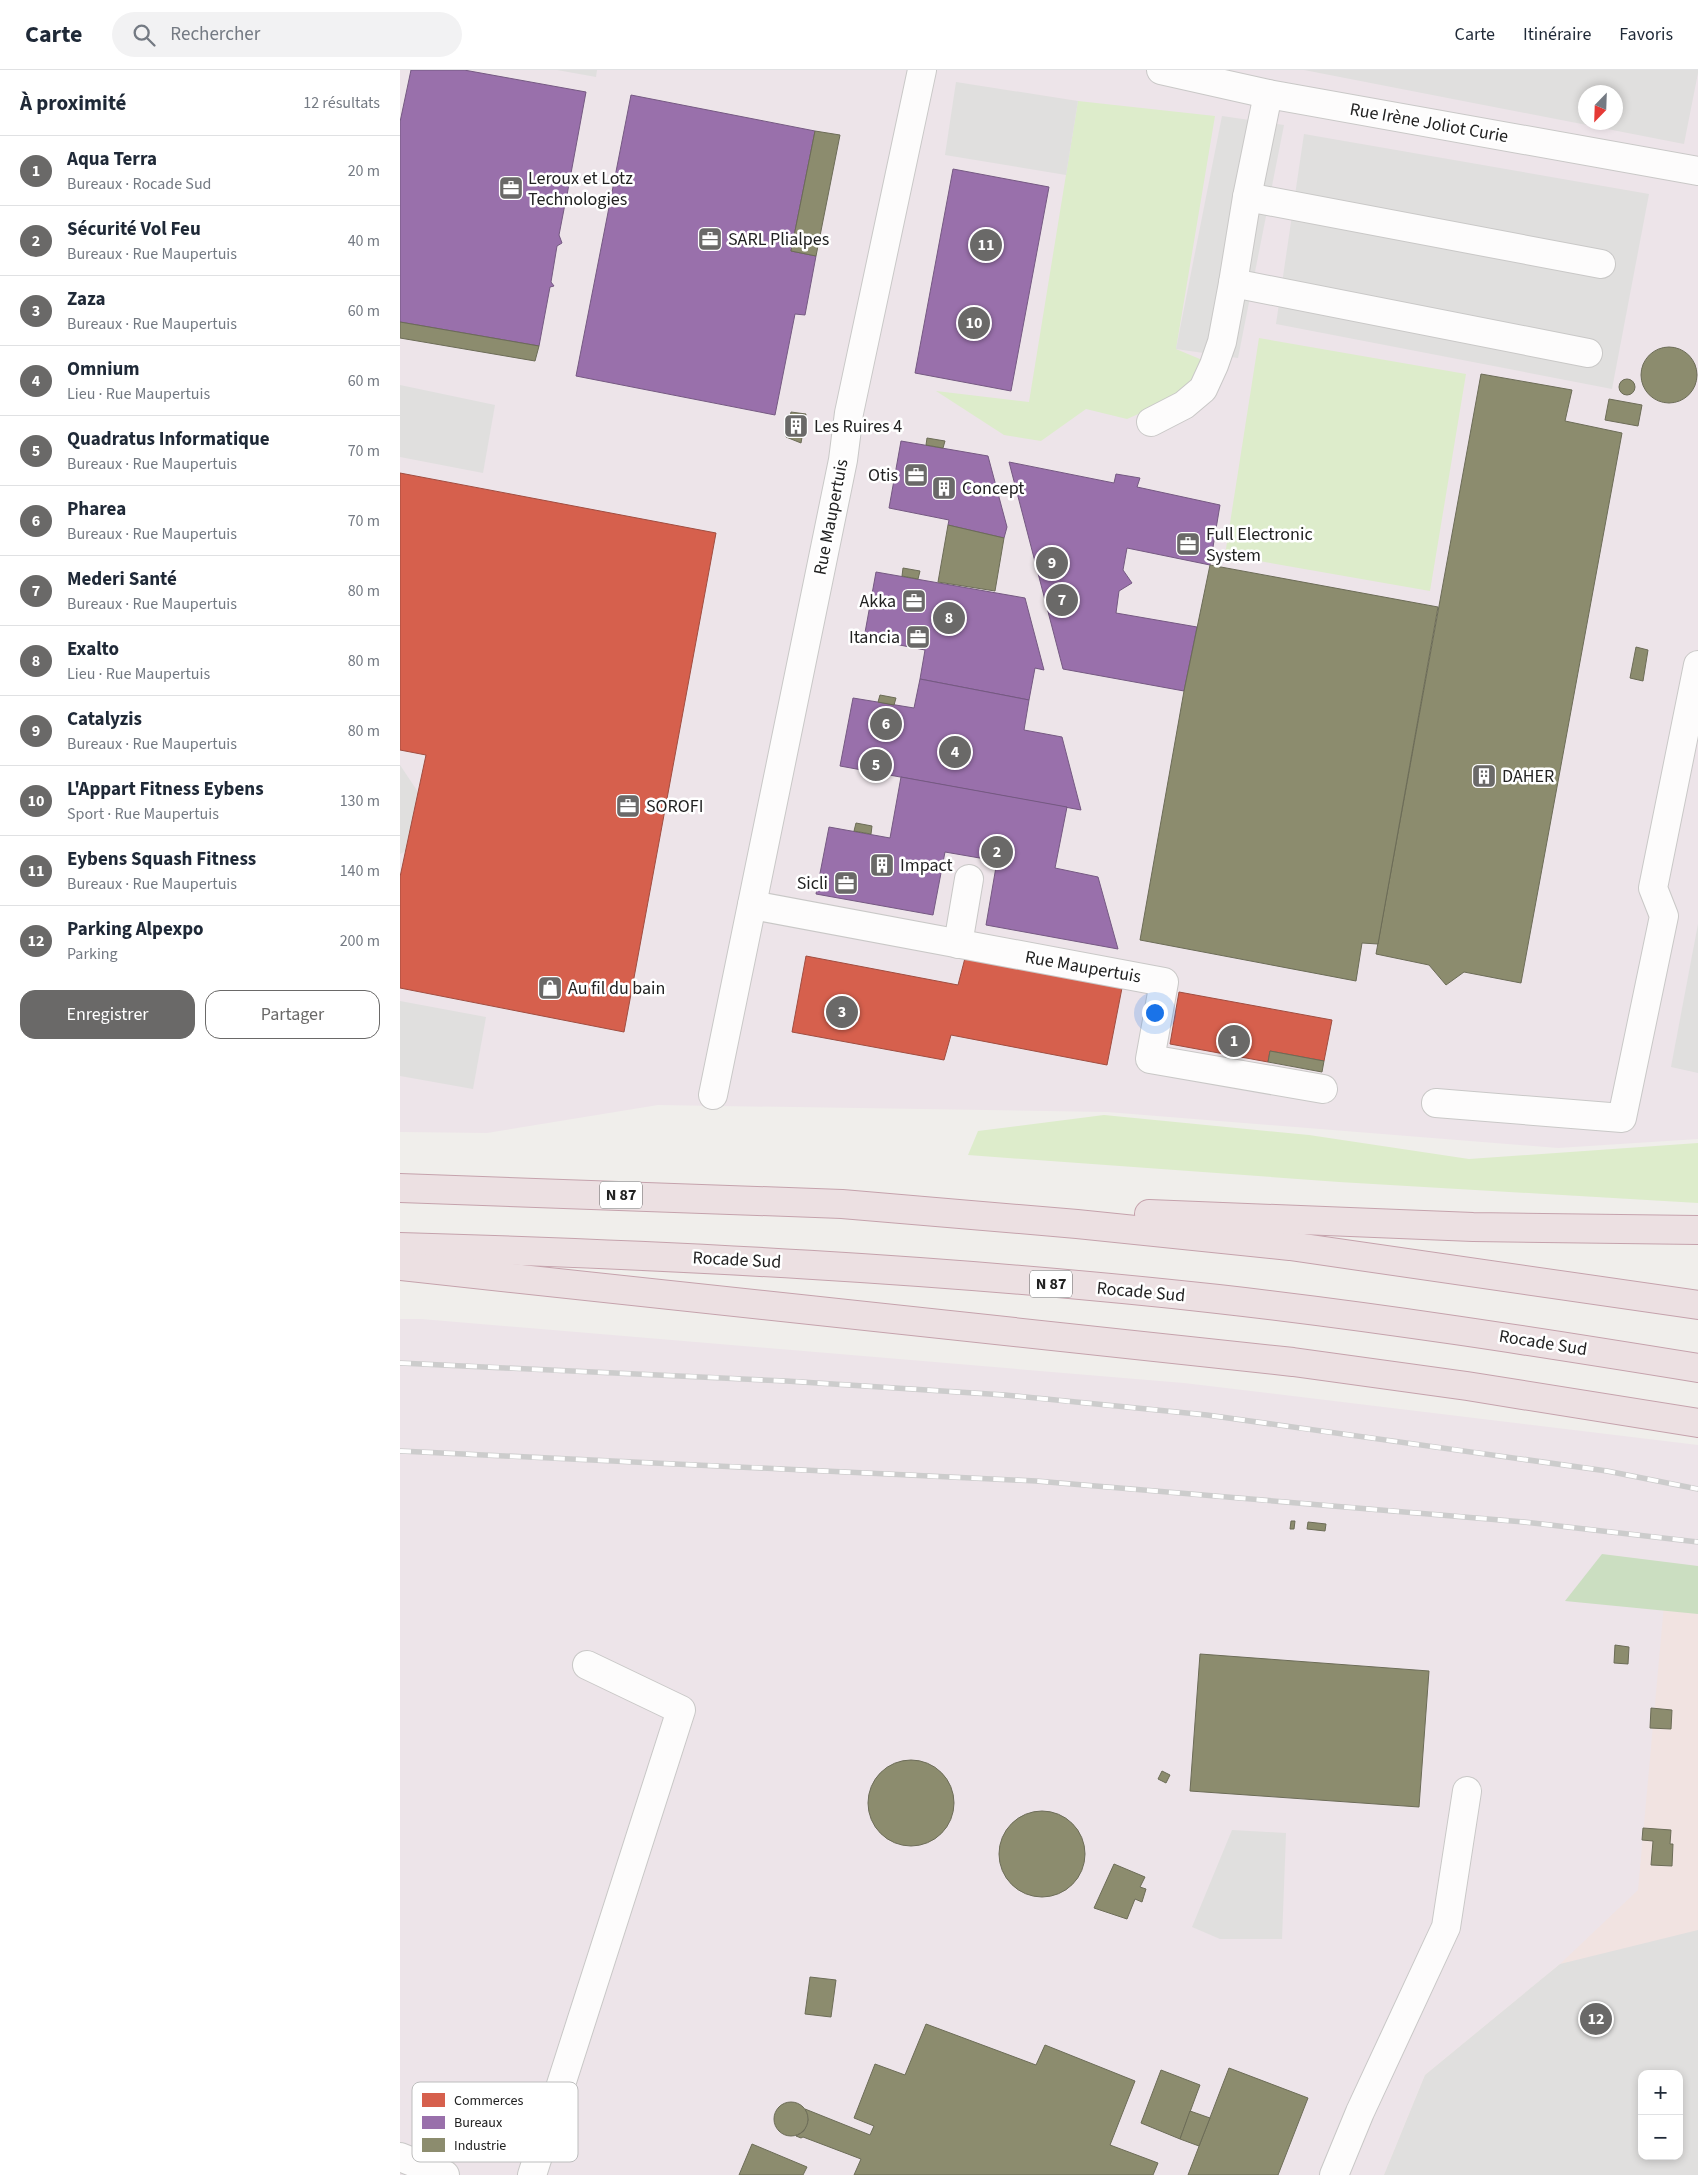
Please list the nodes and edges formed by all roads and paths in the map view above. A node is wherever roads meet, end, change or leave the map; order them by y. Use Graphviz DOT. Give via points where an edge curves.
graph roads {
  1 [pos="922,70"];
  2 [pos="1168,71"];
  3 [pos="1268,94"];
  4 [pos="1698,171"];
  5 [pos="1247,197"];
  6 [pos="1601,264"];
  7 [pos="1233,283"];
  8 [pos="1588,354"];
  9 [pos="1151,422"];
  10 [pos="1698,665"];
  11 [pos="1695,699"];
  12 [pos="969,879"];
  13 [pos="752,905"];
  14 [pos="958,944"];
  15 [pos="1323,1089"];
  16 [pos="713,1095"];
  17 [pos="1436,1103"];
  18 [pos="400,1188"];
  19 [pos="842,1204"];
  20 [pos="1698,1230"];
  21 [pos="400,1247"];
  22 [pos="400,1266"];
  23 [pos="1698,1304"];
  24 [pos="1698,1368"];
  25 [pos="1698,1423"];
  26 [pos="587,1665"];
  27 [pos="1467,1791"];
  28 [pos="562,2082"];
  29 [pos="400,2157"];
  30 [pos="412,2162"];
  31 [pos="413,2162"];
  32 [pos="536,2162"];
  33 [pos="446,2175"];
  34 [pos="532,2175"];
  35 [pos="1334,2175"];
  1 -- 13 [label="street, Rue Maupertuis" via="849,413 843,460"];
  2 -- 3 [label="street, Rue Irène Joliot Curie"];
  3 -- 4 [label="street, Rue Irène Joliot Curie"];
  3 -- 5 [label="street"];
  5 -- 6 [label="street"];
  5 -- 7 [label="street"];
  7 -- 8 [label="street"];
  7 -- 9 [label="street" via="1222,342 1203,389 1184,406"];
  10 -- 11 [label="street"];
  11 -- 17 [label="street" via="1653,888 1664,916 1622,1118"];
  12 -- 14 [label="street"];
  13 -- 14 [label="street, Rue Maupertuis"];
  13 -- 16 [label="street, Rue Maupertuis"];
  14 -- 15 [label="street, Rue Maupertuis" via="1164,982 1150,1059"];
  18 -- 19 [label="highway, N 87"];
  19 -- 20 [label="highway" via="1473,1227"];
  19 -- 23 [label="highway, N 87" via="1290,1246"];
  21 -- 24 [label="highway, Rocade Sud / N 87" via="808,1264 1218,1299 1523,1339"];
  22 -- 25 [label="highway" via="1293,1362"];
  26 -- 28 [label="street" via="681,1710"];
  27 -- 35 [label="street" via="1446,1927"];
  29 -- 30 [label="street"];
  31 -- 33 [label="street"];
  32 -- 34 [label="street"];
}
